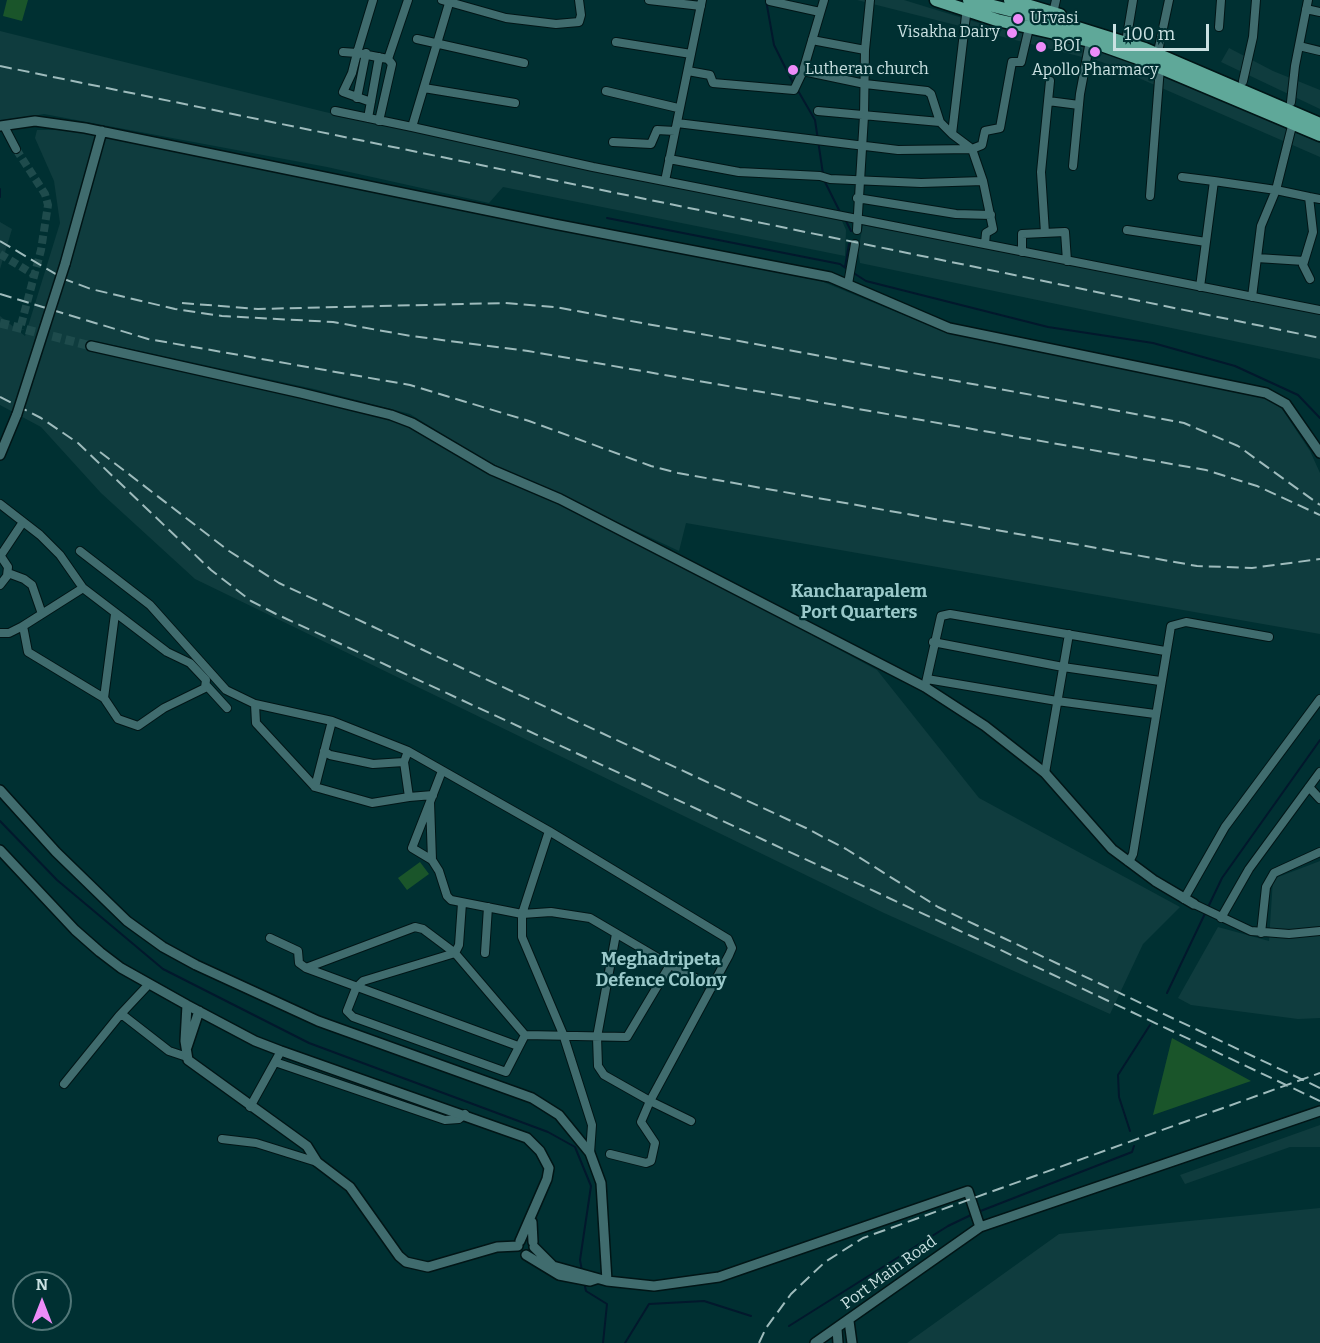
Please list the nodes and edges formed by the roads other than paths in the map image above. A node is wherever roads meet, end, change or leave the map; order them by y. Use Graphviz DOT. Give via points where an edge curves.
graph roads {
  1 [pos="373,0"];
  2 [pos="408,0"];
  3 [pos="579,0"];
  4 [pos="650,0"];
  5 [pos="824,0"];
  6 [pos="870,0"];
  7 [pos="936,0"];
  8 [pos="1010,0"];
  9 [pos="1056,0"];
  10 [pos="1133,0"];
  11 [pos="1168,0"];
  12 [pos="1221,0"];
  13 [pos="1256,0"];
  14 [pos="447,1"];
  15 [pos="770,1"];
  16 [pos="951,2"];
  17 [pos="701,3"];
  18 [pos="470,4"];
  19 [pos="968,4"];
  20 [pos="1307,4"];
  21 [pos="820,12"];
  22 [pos="1320,12"];
  23 [pos="1053,13"];
  24 [pos="1219,27"];
  25 [pos="1029,28"];
  26 [pos="1127,36"];
  27 [pos="417,39"];
  28 [pos="812,40"];
  29 [pos="1090,41"];
  30 [pos="616,42"];
  31 [pos="437,45"];
  32 [pos="1299,46"];
  33 [pos="1159,47"];
  34 [pos="865,50"];
  35 [pos="1320,51"];
  36 [pos="343,52"];
  37 [pos="362,53"];
  38 [pos="691,54"];
  39 [pos="380,57"];
  40 [pos="388,59"];
  41 [pos="524,63"];
  42 [pos="1160,67"];
  43 [pos="688,71"];
  44 [pos="803,71"];
  45 [pos="1050,81"];
  46 [pos="1243,81"];
  47 [pos="865,84"];
  48 [pos="424,88"];
  49 [pos="606,91"];
  50 [pos="357,98"];
  51 [pos="1048,101"];
  52 [pos="371,102"];
  53 [pos="1291,102"];
  54 [pos="515,103"];
  55 [pos="1078,105"];
  56 [pos="678,108"];
  57 [pos="336,111"];
  58 [pos="818,111"];
  59 [pos="864,116"];
  60 [pos="1320,116"];
  61 [pos="368,118"];
  62 [pos="379,121"];
  63 [pos="940,122"];
  64 [pos="1293,123"];
  65 [pos="1320,124"];
  66 [pos="2,126"];
  67 [pos="412,127"];
  68 [pos="676,127"];
  69 [pos="102,131"];
  70 [pos="952,134"];
  71 [pos="1320,135"];
  72 [pos="613,142"];
  73 [pos="862,146"];
  74 [pos="15,149"];
  75 [pos="972,149"];
  76 [pos="669,159"];
  77 [pos="1072,165"];
  78 [pos="1182,177"];
  79 [pos="859,180"];
  80 [pos="665,181"];
  81 [pos="983,181"];
  82 [pos="1214,181"];
  83 [pos="1276,190"];
  84 [pos="1150,196"];
  85 [pos="1309,197"];
  86 [pos="857,198"];
  87 [pos="1320,199"];
  88 [pos="991,215"];
  89 [pos="859,219"];
  90 [pos="857,230"];
  91 [pos="1126,230"];
  92 [pos="1045,233"];
  93 [pos="1206,242"];
  94 [pos="855,244"];
  95 [pos="985,244"];
  96 [pos="1022,252"];
  97 [pos="1257,258"];
  98 [pos="1067,261"];
  99 [pos="1304,261"];
  100 [pos="850,275"];
  101 [pos="1310,279"];
  102 [pos="1200,287"];
  103 [pos="1252,297"];
  104 [pos="1320,310"];
  105 [pos="91,346"];
  106 [pos="1320,453"];
  107 [pos="0,454"];
  108 [pos="0,504"];
  109 [pos="23,522"];
  110 [pos="80,552"];
  111 [pos="1,555"];
  112 [pos="8,573"];
  113 [pos="0,585"];
  114 [pos="83,588"];
  115 [pos="42,614"];
  116 [pos="115,614"];
  117 [pos="23,626"];
  118 [pos="0,633"];
  119 [pos="1069,634"];
  120 [pos="1269,637"];
  121 [pos="933,642"];
  122 [pos="1165,651"];
  123 [pos="1063,667"];
  124 [pos="1160,681"];
  125 [pos="926,683"];
  126 [pos="207,686"];
  127 [pos="104,698"];
  128 [pos="1320,699"];
  129 [pos="1057,701"];
  130 [pos="255,704"];
  131 [pos="227,708"];
  132 [pos="1155,714"];
  133 [pos="332,722"];
  134 [pos="324,751"];
  135 [pos="408,751"];
  136 [pos="404,762"];
  137 [pos="442,771"];
  138 [pos="1320,772"];
  139 [pos="1045,773"];
  140 [pos="315,787"];
  141 [pos="1309,787"];
  142 [pos="0,790"];
  143 [pos="409,797"];
  144 [pos="432,798"];
  145 [pos="1320,799"];
  146 [pos="549,831"];
  147 [pos="0,850"];
  148 [pos="1320,852"];
  149 [pos="432,860"];
  150 [pos="1129,862"];
  151 [pos="1185,899"];
  152 [pos="462,903"];
  153 [pos="1194,904"];
  154 [pos="488,907"];
  155 [pos="522,914"];
  156 [pos="1218,916"];
  157 [pos="1320,931"];
  158 [pos="1261,933"];
  159 [pos="616,934"];
  160 [pos="270,938"];
  161 [pos="455,953"];
  162 [pos="485,953"];
  163 [pos="670,965"];
  164 [pos="306,968"];
  165 [pos="149,984"];
  166 [pos="713,987"];
  167 [pos="356,988"];
  168 [pos="187,1005"];
  169 [pos="199,1011"];
  170 [pos="119,1016"];
  171 [pos="525,1035"];
  172 [pos="563,1035"];
  173 [pos="597,1037"];
  174 [pos="518,1046"];
  175 [pos="281,1051"];
  176 [pos="186,1053"];
  177 [pos="274,1062"];
  178 [pos="64,1084"];
  179 [pos="650,1101"];
  180 [pos="250,1107"];
  181 [pos="1320,1111"];
  182 [pos="465,1114"];
  183 [pos="692,1121"];
  184 [pos="222,1139"];
  185 [pos="590,1153"];
  186 [pos="610,1154"];
  187 [pos="317,1162"];
  188 [pos="532,1219"];
  189 [pos="980,1227"];
  190 [pos="519,1244"];
  191 [pos="533,1244"];
  192 [pos="526,1255"];
  193 [pos="571,1275"];
  194 [pos="608,1281"];
  195 [pos="849,1321"];
  196 [pos="837,1329"];
  197 [pos="815,1343"];
  198 [pos="838,1343"];
  199 [pos="852,1343"];
  1 -- 37 [label="street"];
  2 -- 40 [label="street"];
  3 -- 18 [label="street" via="579,22 567,23 506,18"];
  4 -- 17 [label="street"];
  5 -- 21 [label="street"];
  6 -- 34 [label="street"];
  7 -- 16 [label="main road"];
  8 -- 23 [label="main road"];
  9 -- 23 [label="street"];
  10 -- 26 [label="street"];
  11 -- 33 [label="street"];
  12 -- 24 [label="street"];
  13 -- 46 [label="street" via="1254,37"];
  14 -- 18 [label="street"];
  14 -- 31 [label="street"];
  15 -- 21 [label="street"];
  16 -- 19 [label="main road"];
  17 -- 38 [label="street"];
  19 -- 25 [label="main road"];
  19 -- 65 [label="main road" via="1065,24 1145,49"];
  19 -- 70 [label="street"];
  20 -- 22 [label="street"];
  20 -- 32 [label="street"];
  21 -- 28 [label="street"];
  23 -- 26 [label="main road"];
  25 -- 29 [label="main road"];
  25 -- 75 [label="street" via="1021,62 1012,62 1000,128 985,131 982,145"];
  26 -- 33 [label="main road"];
  27 -- 31 [label="street"];
  28 -- 34 [label="street"];
  28 -- 44 [label="street"];
  29 -- 42 [label="main road"];
  29 -- 55 [label="street"];
  30 -- 38 [label="street"];
  31 -- 41 [label="street"];
  31 -- 48 [label="street"];
  32 -- 35 [label="street"];
  32 -- 53 [label="street"];
  33 -- 46 [label="main road"];
  34 -- 47 [label="street"];
  36 -- 37 [label="street"];
  37 -- 39 [label="street"];
  37 -- 50 [label="street"];
  37 -- 50 [label="street" via="343,90"];
  38 -- 43 [label="street"];
  39 -- 40 [label="street"];
  39 -- 52 [label="street"];
  40 -- 62 [label="street" via="392,68"];
  42 -- 64 [label="main road"];
  42 -- 84 [label="street"];
  43 -- 44 [label="street" via="710,75 713,83 796,87"];
  43 -- 56 [label="street"];
  44 -- 47 [label="street"];
  45 -- 51 [label="street"];
  46 -- 53 [label="main road"];
  47 -- 59 [label="street"];
  47 -- 63 [label="street" via="929,92"];
  48 -- 54 [label="street"];
  48 -- 67 [label="street"];
  49 -- 56 [label="street"];
  50 -- 52 [label="street"];
  51 -- 55 [label="street"];
  51 -- 92 [label="street" via="1041,172"];
  52 -- 61 [label="street"];
  53 -- 60 [label="main road"];
  55 -- 77 [label="street"];
  56 -- 68 [label="street"];
  57 -- 61 [label="street"];
  58 -- 59 [label="street"];
  59 -- 63 [label="street"];
  59 -- 73 [label="street"];
  61 -- 62 [label="street"];
  62 -- 67 [label="street"];
  63 -- 70 [label="street"];
  64 -- 71 [label="main road"];
  64 -- 83 [label="street"];
  66 -- 69 [label="street" via="35,121"];
  66 -- 74 [label="street"];
  67 -- 80 [label="street"];
  68 -- 72 [label="street" via="657,130 651,144"];
  68 -- 73 [label="street"];
  68 -- 76 [label="street"];
  69 -- 100 [label="street" via="554,224 830,277"];
  69 -- 107 [label="street, bridge" via="65,264 17,414"];
  70 -- 75 [label="street"];
  73 -- 75 [label="street" via="898,150"];
  73 -- 79 [label="street"];
  75 -- 81 [label="street"];
  76 -- 79 [label="street" via="739,172"];
  76 -- 80 [label="street"];
  78 -- 82 [label="street"];
  79 -- 81 [label="street"];
  79 -- 86 [label="street"];
  80 -- 89 [label="street"];
  81 -- 88 [label="street"];
  82 -- 83 [label="street"];
  82 -- 93 [label="street"];
  83 -- 85 [label="street"];
  83 -- 97 [label="street" via="1261,226"];
  85 -- 87 [label="street"];
  85 -- 99 [label="street" via="1313,229"];
  86 -- 88 [label="street" via="956,214"];
  86 -- 89 [label="street"];
  88 -- 95 [label="street" via="993,229 986,233"];
  89 -- 90 [label="street"];
  89 -- 95 [label="street"];
  91 -- 93 [label="street"];
  92 -- 96 [label="street" via="1022,234"];
  92 -- 98 [label="street" via="1065,232"];
  93 -- 102 [label="street"];
  94 -- 100 [label="street"];
  95 -- 96 [label="street"];
  96 -- 98 [label="street"];
  97 -- 99 [label="street"];
  97 -- 103 [label="street"];
  98 -- 102 [label="street"];
  99 -- 101 [label="street" via="1304,272"];
  100 -- 106 [label="street" via="949,328 1266,393 1286,404"];
  102 -- 103 [label="street"];
  103 -- 104 [label="street"];
  105 -- 125 [label="street" via="403,419 492,470 560,499"];
  108 -- 109 [label="street"];
  109 -- 111 [label="street"];
  109 -- 114 [label="street" via="60,555"];
  110 -- 130 [label="street" via="150,606 226,690"];
  111 -- 112 [label="street" via="7,562"];
  112 -- 113 [label="street"];
  112 -- 115 [label="street" via="32,585"];
  114 -- 115 [label="street"];
  114 -- 116 [label="street"];
  115 -- 117 [label="street"];
  116 -- 126 [label="street" via="167,652 190,663"];
  116 -- 127 [label="street"];
  117 -- 118 [label="street"];
  117 -- 127 [label="street" via="28,652"];
  119 -- 121 [label="street" via="950,614 941,616"];
  119 -- 122 [label="street"];
  119 -- 123 [label="street"];
  120 -- 122 [label="street" via="1178,623 1168,632"];
  121 -- 123 [label="street"];
  121 -- 125 [label="street"];
  122 -- 124 [label="street"];
  123 -- 124 [label="street"];
  123 -- 129 [label="street"];
  124 -- 132 [label="street"];
  125 -- 129 [label="street"];
  125 -- 139 [label="street"];
  126 -- 127 [label="street" via="164,708 140,726 118,719"];
  126 -- 131 [label="street"];
  128 -- 151 [label="street" via="1225,827"];
  129 -- 132 [label="street"];
  129 -- 139 [label="street"];
  130 -- 133 [label="street"];
  130 -- 140 [label="street" via="256,723"];
  132 -- 150 [label="street"];
  133 -- 134 [label="street"];
  133 -- 135 [label="street"];
  134 -- 136 [label="street" via="373,764"];
  134 -- 140 [label="street"];
  135 -- 136 [label="street"];
  135 -- 137 [label="street"];
  136 -- 143 [label="street"];
  137 -- 144 [label="street"];
  137 -- 146 [label="street"];
  138 -- 141 [label="street"];
  139 -- 150 [label="street" via="1095,831"];
  140 -- 143 [label="street" via="372,803"];
  141 -- 145 [label="street"];
  141 -- 156 [label="street"];
  142 -- 185 [label="street" via="56,852 147,937 196,965 318,1021 546,1105 573,1130"];
  143 -- 144 [label="street"];
  144 -- 149 [label="street"];
  144 -- 149 [label="street" via="412,848"];
  146 -- 155 [label="street"];
  146 -- 166 [label="street" via="728,939 732,948"];
  147 -- 165 [label="street" via="75,930 121,968"];
  148 -- 158 [label="street" via="1274,873 1266,887"];
  149 -- 152 [label="street" via="447,896"];
  150 -- 151 [label="street"];
  151 -- 153 [label="street"];
  152 -- 154 [label="street"];
  152 -- 161 [label="street"];
  153 -- 156 [label="street"];
  154 -- 155 [label="street"];
  154 -- 162 [label="street"];
  155 -- 159 [label="street" via="580,915"];
  155 -- 172 [label="street" via="523,945"];
  156 -- 158 [label="street"];
  157 -- 158 [label="street"];
  159 -- 163 [label="street"];
  159 -- 173 [label="street"];
  160 -- 164 [label="street" via="297,951 299,963"];
  161 -- 164 [label="street" via="415,927"];
  161 -- 167 [label="street" via="368,979"];
  161 -- 171 [label="street"];
  163 -- 166 [label="street"];
  163 -- 173 [label="street" via="627,1037"];
  164 -- 167 [label="street"];
  165 -- 168 [label="street"];
  165 -- 170 [label="street"];
  166 -- 179 [label="street"];
  167 -- 174 [label="street"];
  167 -- 174 [label="street" via="347,1011 349,1016 502,1072 508,1070"];
  168 -- 169 [label="street"];
  168 -- 176 [label="street"];
  169 -- 175 [label="street"];
  169 -- 176 [label="street"];
  170 -- 176 [label="street" via="169,1051"];
  170 -- 178 [label="street"];
  171 -- 172 [label="street"];
  171 -- 174 [label="street"];
  172 -- 173 [label="street"];
  172 -- 185 [label="street" via="592,1125"];
  173 -- 179 [label="street" via="600,1071"];
  175 -- 177 [label="street"];
  175 -- 182 [label="street"];
  176 -- 180 [label="street"];
  177 -- 180 [label="street"];
  177 -- 182 [label="street" via="445,1120 459,1119"];
  179 -- 183 [label="street"];
  179 -- 186 [label="street" via="641,1122 655,1143 651,1161 644,1163"];
  180 -- 187 [label="street" via="298,1139"];
  181 -- 189 [label="street, Port Main Road"];
  182 -- 188 [label="street" via="527,1138 546,1159 547,1179"];
  184 -- 187 [label="street" via="256,1143"];
  185 -- 194 [label="street" via="603,1192"];
  187 -- 190 [label="street" via="350,1187 399,1256 412,1265 428,1267"];
  188 -- 190 [label="street"];
  188 -- 191 [label="street"];
  189 -- 194 [label="street" via="968,1191 719,1277 654,1286"];
  189 -- 195 [label="street, Port Main Road"];
  190 -- 191 [label="street" via="525,1239"];
  190 -- 192 [label="street"];
  191 -- 192 [label="street" via="531,1253"];
  191 -- 193 [label="street" via="553,1266"];
  192 -- 193 [label="street" via="542,1267"];
  193 -- 194 [label="street"];
  195 -- 196 [label="street, Port Main Road"];
  195 -- 199 [label="street"];
  196 -- 197 [label="street, Port Main Road"];
  196 -- 198 [label="street"];
}
